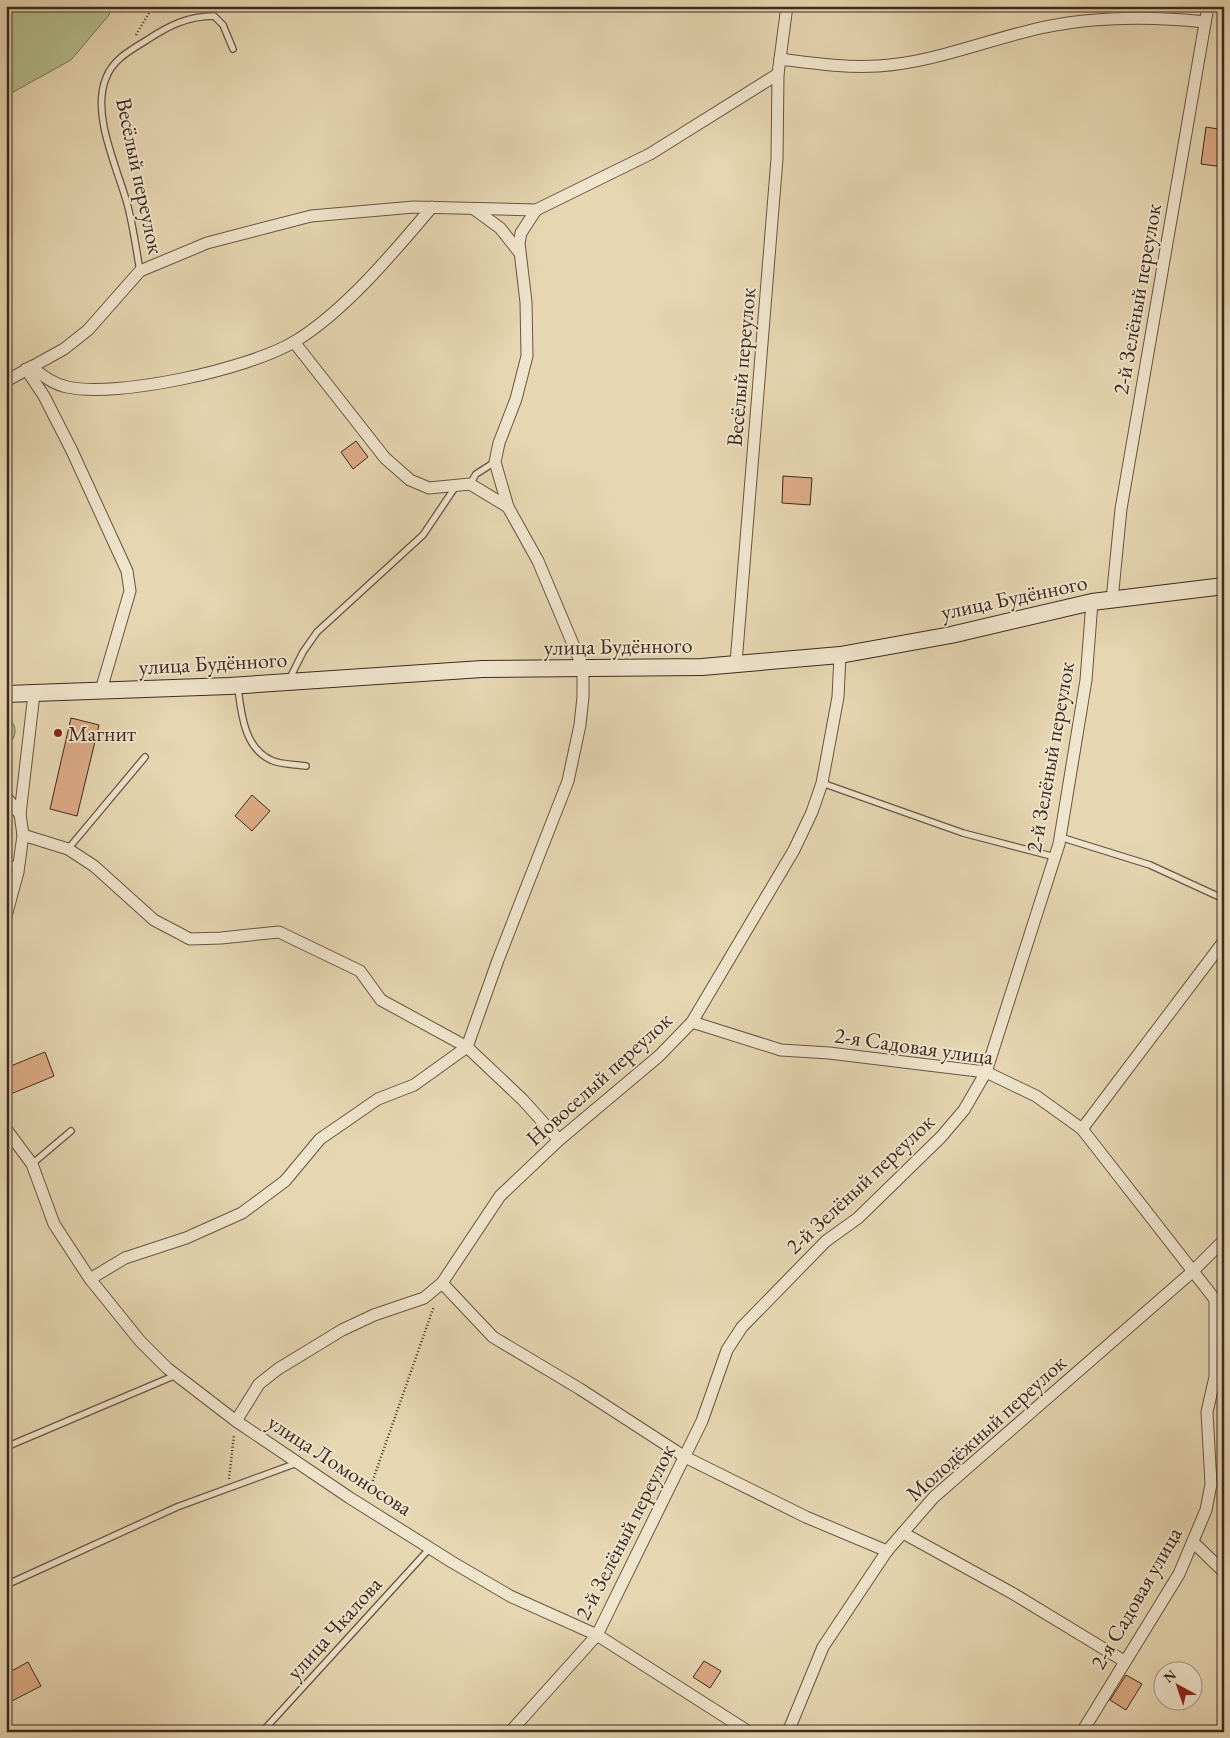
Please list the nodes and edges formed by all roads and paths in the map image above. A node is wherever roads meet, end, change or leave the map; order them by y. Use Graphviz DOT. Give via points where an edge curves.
graph roads {
  1 [pos="787,6"];
  2 [pos="1208,6"];
  3 [pos="1205,22"];
  4 [pos="233,48"];
  5 [pos="780,59"];
  6 [pos="778,74"];
  7 [pos="432,207"];
  8 [pos="474,209"];
  9 [pos="536,210"];
  10 [pos="519,252"];
  11 [pos="140,271"];
  12 [pos="294,342"];
  13 [pos="29,368"];
  14 [pos="6,381"];
  15 [pos="495,462"];
  16 [pos="470,484"];
  17 [pos="457,485"];
  18 [pos="508,507"];
  19 [pos="1224,586"];
  20 [pos="1112,600"];
  21 [pos="1092,602"];
  22 [pos="840,655"];
  23 [pos="736,663"];
  24 [pos="583,668"];
  25 [pos="288,682"];
  26 [pos="238,686"];
  27 [pos="102,690"];
  28 [pos="6,694"];
  29 [pos="34,694"];
  30 [pos="144,757"];
  31 [pos="306,766"];
  32 [pos="822,783"];
  33 [pos="6,797"];
  34 [pos="20,814"];
  35 [pos="24,835"];
  36 [pos="1060,837"];
  37 [pos="68,849"];
  38 [pos="1054,858"];
  39 [pos="20,860"];
  40 [pos="6,871"];
  41 [pos="1224,899"];
  42 [pos="6,916"];
  43 [pos="1224,941"];
  44 [pos="692,1022"];
  45 [pos="467,1047"];
  46 [pos="986,1072"];
  47 [pos="1082,1128"];
  48 [pos="6,1129"];
  49 [pos="71,1131"];
  50 [pos="560,1140"];
  51 [pos="32,1164"];
  52 [pos="1224,1240"];
  53 [pos="1192,1272"];
  54 [pos="90,1279"];
  55 [pos="442,1283"];
  56 [pos="1215,1300"];
  57 [pos="1224,1311"];
  58 [pos="176,1374"];
  59 [pos="1220,1376"];
  60 [pos="236,1421"];
  61 [pos="6,1447"];
  62 [pos="685,1457"];
  63 [pos="298,1462"];
  64 [pos="228,1489"];
  65 [pos="363,1506"];
  66 [pos="903,1533"];
  67 [pos="1194,1543"];
  68 [pos="431,1547"];
  69 [pos="887,1551"];
  70 [pos="1224,1572"];
  71 [pos="6,1585"];
  72 [pos="597,1635"];
  73 [pos="1124,1660"];
  74 [pos="262,1732"];
  75 [pos="510,1732"];
  76 [pos="749,1732"];
  77 [pos="788,1732"];
  78 [pos="1082,1732"];
  1 -- 5 [label="street, Весёлый переулок"];
  2 -- 3 [label="street, 2-й Зелёный переулок"];
  3 -- 5 [label="street" via="1156,17 1070,22 911,62 878,66 836,66"];
  3 -- 20 [label="street, 2-й Зелёный переулок" via="1121,509"];
  4 -- 11 [label="lane, Весёлый переулок" via="223,25 214,16 188,19 168,27 116,60 106,77 101,94 102,113 128,204"];
  5 -- 6 [label="street, Весёлый переулок"];
  6 -- 9 [label="street, Весёлый переулок" via="650,154"];
  6 -- 23 [label="street, Весёлый переулок" via="775,179"];
  7 -- 8 [label="street, Весёлый переулок"];
  7 -- 11 [label="street, Весёлый переулок" via="311,216 207,243"];
  7 -- 12 [label="street" via="344,302"];
  8 -- 9 [label="street, Весёлый переулок"];
  8 -- 10 [label="street" via="500,228"];
  9 -- 10 [label="street" via="521,233"];
  10 -- 15 [label="street" via="526,302 526,356"];
  11 -- 13 [label="street, Весёлый переулок" via="88,330 64,349"];
  12 -- 13 [label="street" via="185,378 130,388 66,387"];
  12 -- 17 [label="street" via="385,458 410,480 429,488"];
  13 -- 14 [label="street, Весёлый переулок"];
  13 -- 27 [label="street" via="72,451 127,571 130,591"];
  15 -- 16 [label="lane" via="476,474"];
  15 -- 18 [label="street"];
  16 -- 17 [label="street"];
  16 -- 18 [label="street"];
  17 -- 25 [label="lane" via="424,535 317,632"];
  18 -- 24 [label="street" via="538,561"];
  19 -- 20 [label="main road, улица Будённого"];
  20 -- 21 [label="main road, улица Будённого"];
  21 -- 22 [label="main road, улица Будённого" via="951,635"];
  21 -- 36 [label="street, 2-й Зелёный переулок" via="1086,680"];
  22 -- 23 [label="main road, улица Будённого"];
  22 -- 32 [label="street, Новоселый переулок" via="838,697"];
  23 -- 24 [label="main road, улица Будённого" via="702,667"];
  24 -- 25 [label="main road, улица Будённого" via="482,670"];
  24 -- 45 [label="street" via="580,725 568,781"];
  25 -- 26 [label="main road, улица Будённого"];
  26 -- 27 [label="main road, улица Будённого"];
  26 -- 31 [label="lane" via="241,718 252,743 271,760"];
  27 -- 29 [label="main road, улица Будённого"];
  28 -- 29 [label="main road, улица Будённого"];
  29 -- 34 [label="street"];
  30 -- 37 [label="lane"];
  32 -- 38 [label="lane" via="963,833"];
  32 -- 44 [label="street, Новоселый переулок" via="794,850"];
  33 -- 34 [label="street"];
  34 -- 35 [label="street"];
  35 -- 37 [label="street"];
  35 -- 39 [label="street"];
  36 -- 38 [label="street, 2-й Зелёный переулок"];
  36 -- 41 [label="lane" via="1150,865"];
  37 -- 45 [label="street" via="94,866 154,920 190,939 279,932 360,971 381,1000"];
  38 -- 46 [label="street, 2-й Зелёный переулок"];
  39 -- 40 [label="lane"];
  39 -- 42 [label="street"];
  43 -- 47 [label="street"];
  44 -- 46 [label="street, 2-я Садовая улица" via="781,1050"];
  44 -- 50 [label="street, Новоселый переулок" via="659,1056"];
  45 -- 50 [label="street"];
  45 -- 54 [label="street" via="414,1085 378,1099 320,1139 285,1181 242,1213 186,1238 125,1258"];
  46 -- 47 [label="street, 2-я Садовая улица" via="1036,1096"];
  46 -- 62 [label="street, 2-й Зелёный переулок" via="964,1110 941,1138 858,1218 826,1241 742,1327 727,1350 702,1421"];
  47 -- 53 [label="street, 2-я Садовая улица"];
  48 -- 51 [label="street, улица Ломоносова"];
  49 -- 51 [label="lane"];
  50 -- 55 [label="street, Новоселый переулок" via="500,1196"];
  51 -- 54 [label="street, улица Ломоносова" via="54,1224"];
  52 -- 53 [label="street, Молодёжный переулок"];
  53 -- 56 [label="street, 2-я Садовая улица"];
  53 -- 66 [label="street, Молодёжный переулок" via="934,1497"];
  54 -- 58 [label="street, улица Ломоносова" via="140,1341"];
  55 -- 60 [label="street, Новоселый переулок" via="424,1298 342,1330 278,1369 259,1384"];
  55 -- 62 [label="street" via="493,1336"];
  55 -- 65 [label="path"];
  56 -- 57 [label="street, 2-я Садовая улица"];
  56 -- 59 [label="street, 2-я Садовая улица"];
  58 -- 60 [label="street, улица Ломоносова"];
  58 -- 61 [label="lane"];
  59 -- 67 [label="street, 2-я Садовая улица" via="1207,1412 1210,1484 1206,1510"];
  60 -- 63 [label="street, улица Ломоносова"];
  60 -- 64 [label="path"];
  62 -- 69 [label="street"];
  62 -- 72 [label="street, 2-й Зелёный переулок"];
  63 -- 64 [label="lane"];
  63 -- 65 [label="street, улица Ломоносова"];
  64 -- 71 [label="lane" via="177,1506"];
  65 -- 68 [label="street, улица Ломоносова"];
  66 -- 69 [label="street, Молодёжный переулок"];
  66 -- 73 [label="street"];
  67 -- 70 [label="street"];
  67 -- 73 [label="street, 2-я Садовая улица" via="1179,1574"];
  68 -- 72 [label="street, улица Ломоносова" via="510,1596"];
  68 -- 74 [label="lane, улица Чкалова"];
  69 -- 77 [label="street, Молодёжный переулок" via="823,1648"];
  72 -- 75 [label="street, 2-й Зелёный переулок"];
  72 -- 76 [label="street, улица Ломоносова"];
  73 -- 78 [label="street, 2-я Садовая улица"];
}
